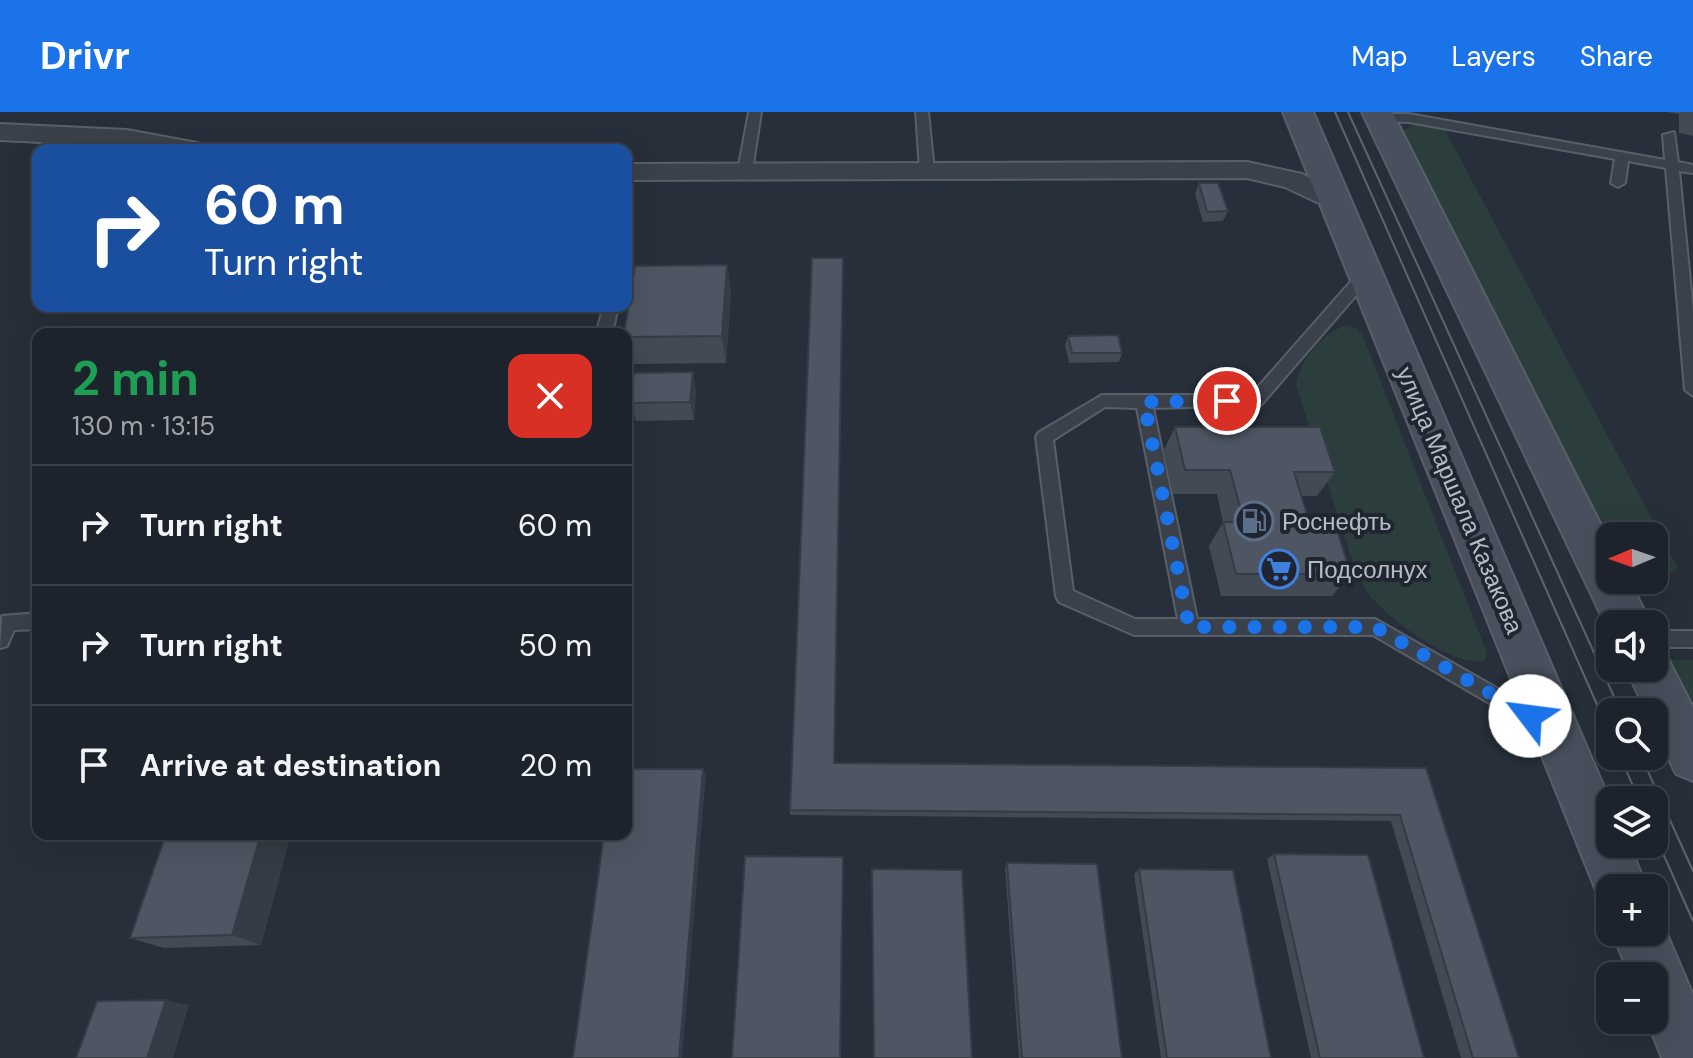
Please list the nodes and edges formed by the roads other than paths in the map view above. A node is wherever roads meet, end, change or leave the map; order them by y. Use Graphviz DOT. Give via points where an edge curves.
graph roads {
  1 [pos="755,112"];
  2 [pos="922,112"];
  3 [pos="1378,115"];
  4 [pos="1303,124"];
  5 [pos="0,132"];
  6 [pos="1669,135"];
  7 [pos="160,144"];
  8 [pos="1622,156"];
  9 [pos="1673,165"];
  10 [pos="1693,169"];
  11 [pos="927,170"];
  12 [pos="1247,170"];
  13 [pos="745,171"];
  14 [pos="632,172"];
  15 [pos="1618,183"];
  16 [pos="1336,202"];
  17 [pos="1366,274"];
  18 [pos="1693,390"];
  19 [pos="1144,402"];
  20 [pos="1621,610"];
  21 [pos="32,621"];
  22 [pos="5,622"];
  23 [pos="1189,627"];
  24 [pos="1668,639"];
  25 [pos="1693,639"];
  26 [pos="0,640"];
  27 [pos="1656,682"];
  28 [pos="1556,731"];
  29 [pos="1693,758"];
  30 [pos="1615,874"];
  31 [pos="1645,946"];
  32 [pos="1691,1058"];
  1 -- 13 [label="lane"];
  2 -- 11 [label="lane"];
  3 -- 8 [label="lane"];
  3 -- 20 [label="main road"];
  4 -- 12 [label="street" via="1287,160"];
  4 -- 16 [label="main road, улица Маршала Казакова"];
  5 -- 7 [label="street"];
  6 -- 9 [label="lane"];
  8 -- 9 [label="lane"];
  8 -- 15 [label="lane"];
  9 -- 10 [label="lane"];
  9 -- 18 [label="lane"];
  11 -- 12 [label="street"];
  11 -- 13 [label="street"];
  12 -- 16 [label="street" via="1293,180"];
  13 -- 14 [label="street"];
  16 -- 17 [label="main road, улица Маршала Казакова"];
  17 -- 19 [label="lane" via="1255,401"];
  17 -- 28 [label="main road, улица Маршала Казакова"];
  19 -- 23 [label="lane"];
  19 -- 23 [label="lane" via="1102,401 1044,437 1065,596 1134,627"];
  21 -- 22 [label="lane"];
  22 -- 26 [label="lane"];
  23 -- 28 [label="lane" via="1375,627"];
  24 -- 25 [label="lane"];
  27 -- 29 [label="main road"];
  28 -- 30 [label="main road, улица Маршала Казакова"];
  31 -- 32 [label="main road"];
}
